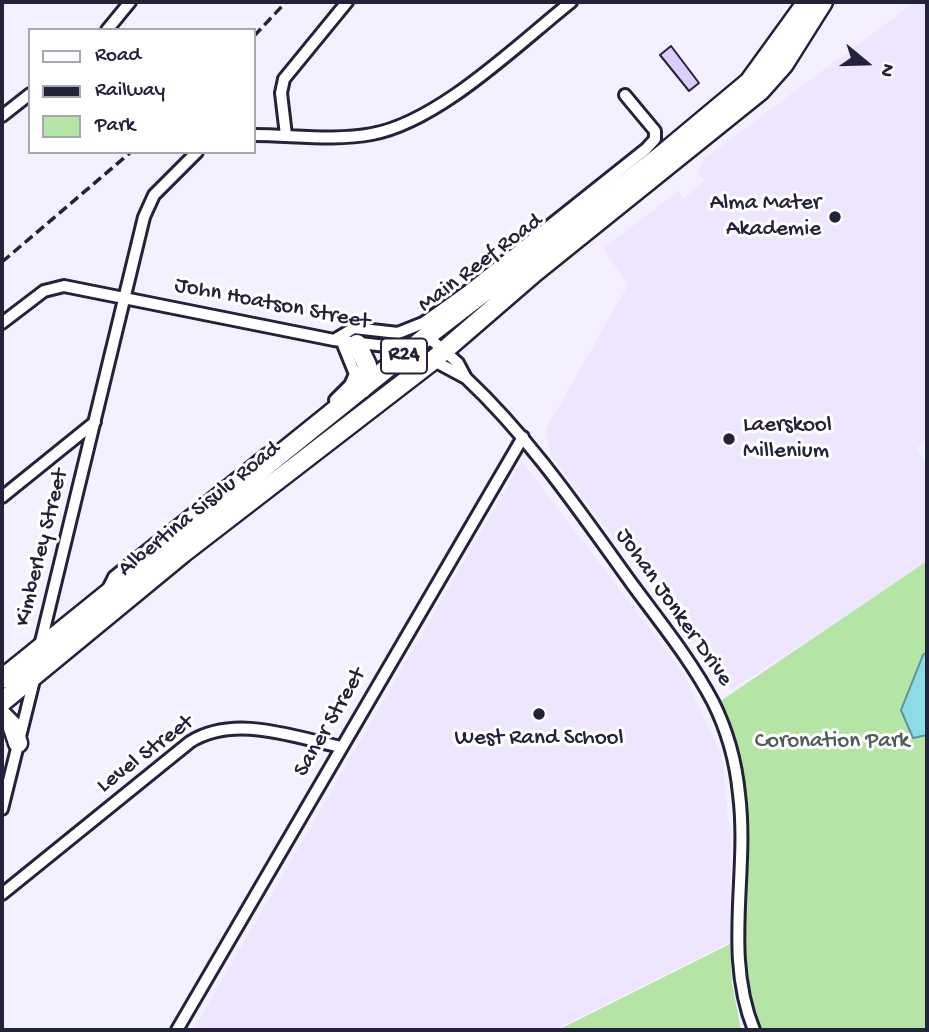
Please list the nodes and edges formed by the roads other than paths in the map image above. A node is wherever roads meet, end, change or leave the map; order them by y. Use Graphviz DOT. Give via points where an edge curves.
graph roads {
  1 [pos="130,2"];
  2 [pos="347,2"];
  3 [pos="571,2"];
  4 [pos="807,2"];
  5 [pos="823,2"];
  6 [pos="109,28"];
  7 [pos="625,95"];
  8 [pos="28,96"];
  9 [pos="2,116"];
  10 [pos="256,135"];
  11 [pos="286,135"];
  12 [pos="195,154"];
  13 [pos="125,298"];
  14 [pos="2,323"];
  15 [pos="427,336"];
  16 [pos="344,342"];
  17 [pos="412,349"];
  18 [pos="438,356"];
  19 [pos="466,378"];
  20 [pos="362,388"];
  21 [pos="95,422"];
  22 [pos="523,437"];
  23 [pos="2,497"];
  24 [pos="106,595"];
  25 [pos="40,647"];
  26 [pos="35,676"];
  27 [pos="2,679"];
  28 [pos="2,702"];
  29 [pos="2,715"];
  30 [pos="18,743"];
  31 [pos="341,747"];
  32 [pos="2,809"];
  33 [pos="2,894"];
  34 [pos="177,1030"];
  35 [pos="754,1030"];
  1 -- 6 [label="street"];
  2 -- 11 [label="street" via="284,79"];
  3 -- 11 [label="street" via="454,95 399,126 359,136"];
  4 -- 15 [label="main road, Main Reef Road / R24" via="749,82"];
  5 -- 18 [label="main road, Main Reef Road / R24" via="784,64 760,90"];
  7 -- 16 [label="street" via="655,131 655,139 646,149 423,323 398,333 354,328"];
  8 -- 9 [label="street"];
  10 -- 11 [label="street"];
  12 -- 13 [label="street, Kimberley Street" via="150,202"];
  13 -- 14 [label="street, John Hoatson Street" via="78,288 52,288"];
  13 -- 16 [label="street, John Hoatson Street"];
  13 -- 21 [label="street, Kimberley Street"];
  15 -- 17 [label="main road, Main Reef Road / R24"];
  15 -- 18 [label="street, Johan Jonker Drive"];
  16 -- 17 [label="street, John Hoatson Street"];
  16 -- 20 [label="main road" via="367,365"];
  16 -- 24 [label="street" via="355,374 343,393 114,577"];
  17 -- 18 [label="street, Johan Jonker Drive"];
  17 -- 20 [label="main road, Main Reef Road / R24"];
  18 -- 19 [label="street, Johan Jonker Drive"];
  18 -- 19 [label="street, Johan Jonker Drive" via="458,363"];
  18 -- 26 [label="main road, Albertina Sisulu Road / R24" via="183,553"];
  19 -- 22 [label="street, Johan Jonker Drive"];
  20 -- 24 [label="main road, Main Reef Road / R24"];
  21 -- 23 [label="street"];
  21 -- 25 [label="street, Kimberley Street"];
  22 -- 31 [label="street, Saner Street"];
  22 -- 35 [label="street, Johan Jonker Drive" via="691,666 722,725 740,800 738,972"];
  24 -- 25 [label="main road, Main Reef Road / R24"];
  25 -- 26 [label="street, Kimberley Street"];
  25 -- 27 [label="main road, Main Reef Road / R24"];
  26 -- 28 [label="main road, Albertina Sisulu Road / R24"];
  26 -- 30 [label="street, Kimberley Street"];
  29 -- 30 [label="main road" via="12,725"];
  30 -- 32 [label="street, Kimberley Street"];
  31 -- 33 [label="street, Level Street" via="240,728 210,732 190,742"];
  31 -- 34 [label="street, Saner Street"];
}
